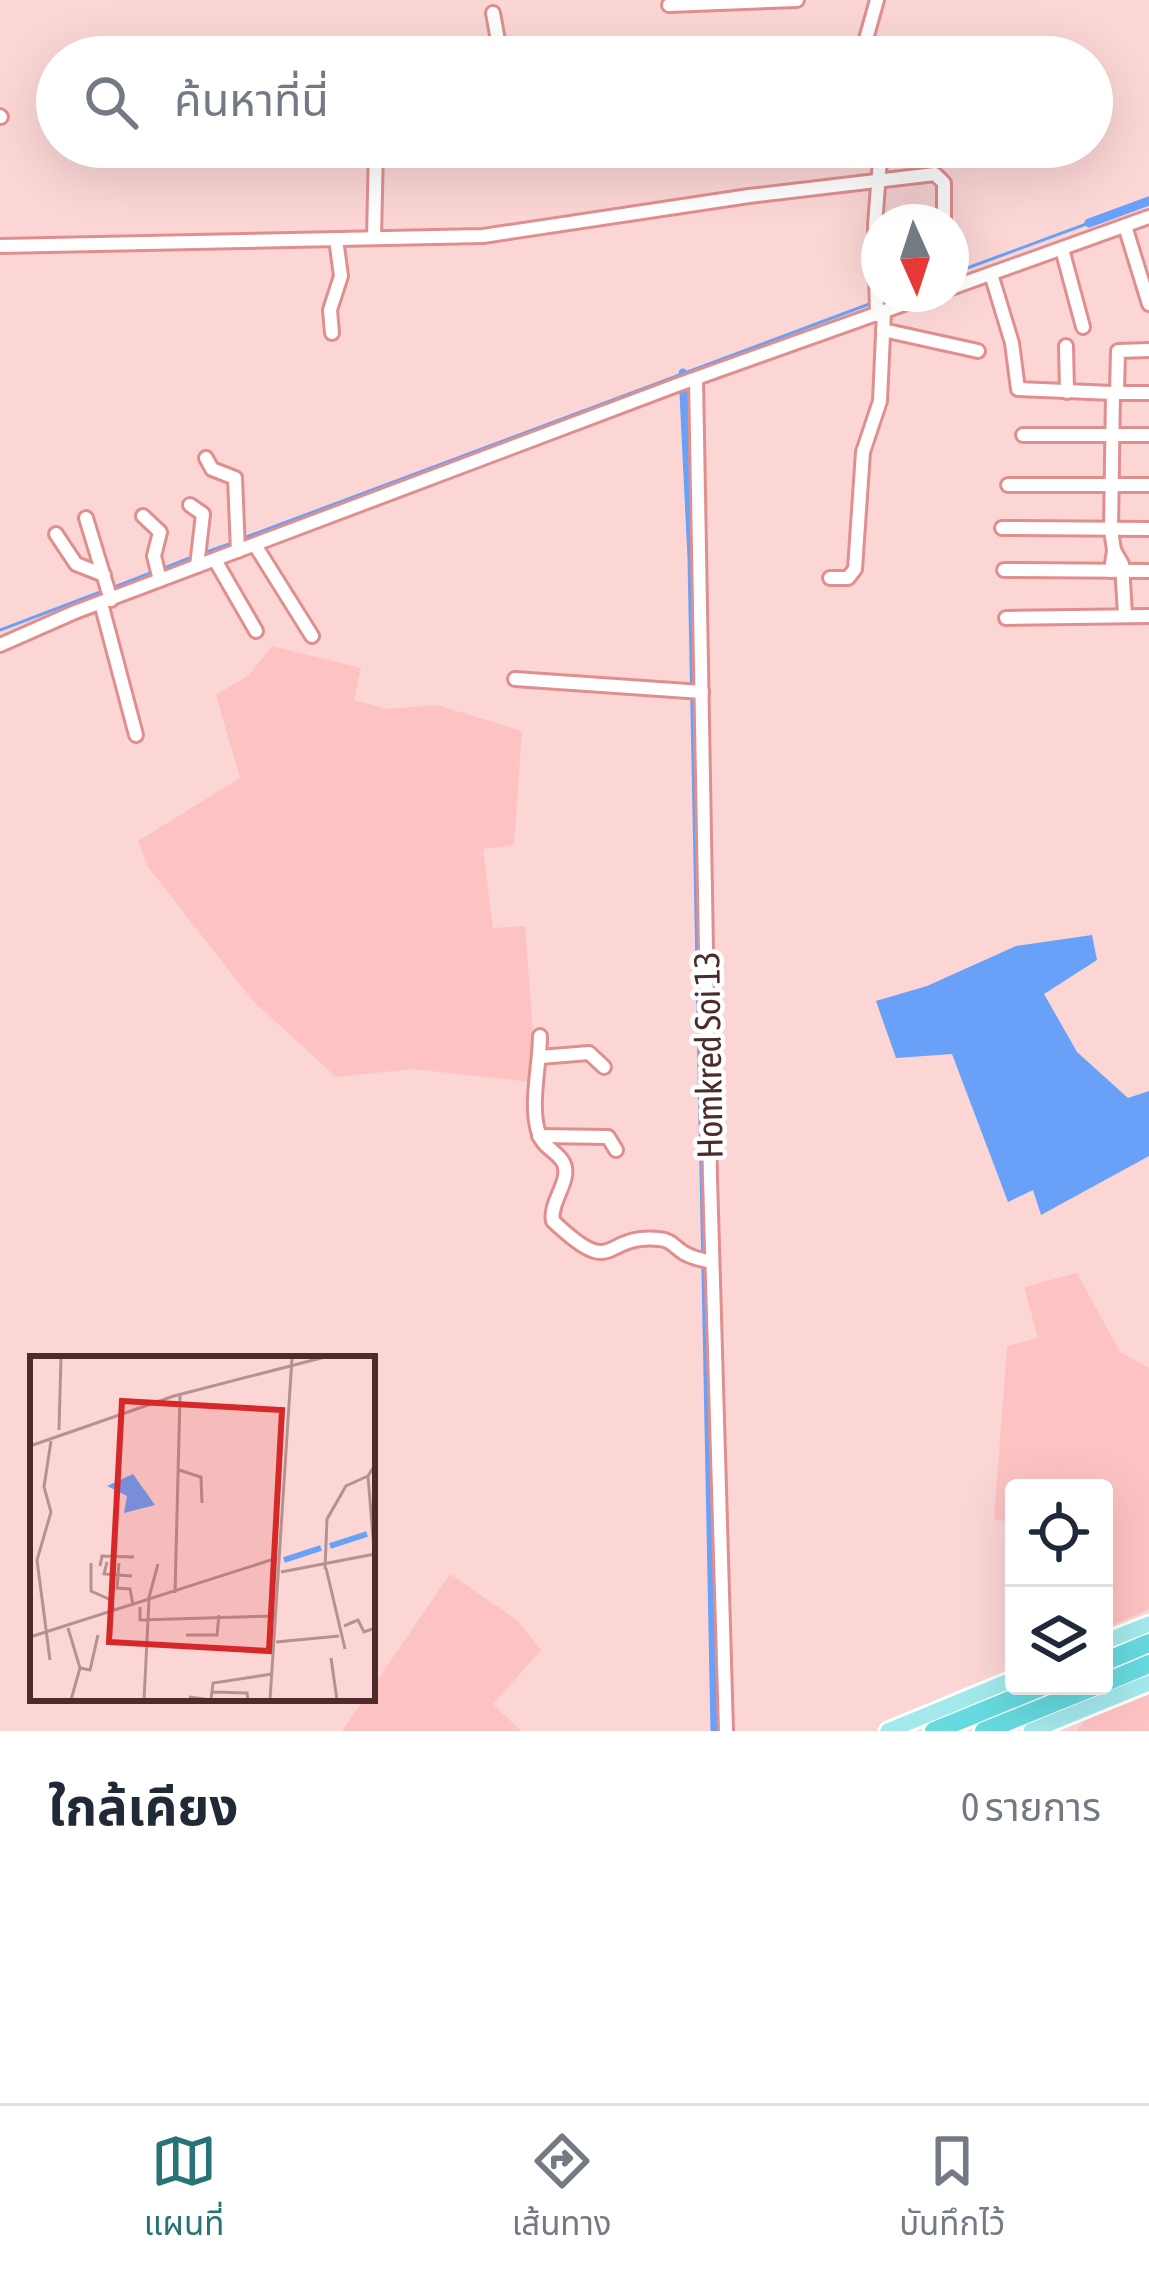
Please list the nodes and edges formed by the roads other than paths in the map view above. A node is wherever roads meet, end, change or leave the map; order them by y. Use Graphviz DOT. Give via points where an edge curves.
graph roads {
  1 [pos="797,0"];
  2 [pos="877,0"];
  3 [pos="669,5"];
  4 [pos="493,13"];
  5 [pos="497,36"];
  6 [pos="867,36"];
  7 [pos="376,168"];
  8 [pos="879,168"];
  9 [pos="877,181"];
  10 [pos="877,204"];
  11 [pos="943,204"];
  12 [pos="1149,217"];
  13 [pos="1125,226"];
  14 [pos="374,238"];
  15 [pos="336,239"];
  16 [pos="0,246"];
  17 [pos="1062,249"];
  18 [pos="991,274"];
  19 [pos="969,281"];
  20 [pos="1149,304"];
  21 [pos="862,312"];
  22 [pos="878,312"];
  23 [pos="1083,327"];
  24 [pos="883,330"];
  25 [pos="332,333"];
  26 [pos="1066,346"];
  27 [pos="978,350"];
  28 [pos="1149,350"];
  29 [pos="687,382"];
  30 [pos="1067,392"];
  31 [pos="1149,392"];
  32 [pos="1115,393"];
  33 [pos="1023,435"];
  34 [pos="1111,435"];
  35 [pos="1149,435"];
  36 [pos="206,458"];
  37 [pos="1008,485"];
  38 [pos="1112,485"];
  39 [pos="1149,485"];
  40 [pos="190,505"];
  41 [pos="143,516"];
  42 [pos="86,518"];
  43 [pos="1002,528"];
  44 [pos="1149,529"];
  45 [pos="1111,530"];
  46 [pos="56,534"];
  47 [pos="237,544"];
  48 [pos="255,545"];
  49 [pos="196,558"];
  50 [pos="215,560"];
  51 [pos="1004,570"];
  52 [pos="1117,571"];
  53 [pos="1149,572"];
  54 [pos="158,573"];
  55 [pos="830,578"];
  56 [pos="106,591"];
  57 [pos="1125,615"];
  58 [pos="1149,616"];
  59 [pos="1006,618"];
  60 [pos="256,631"];
  61 [pos="312,636"];
  62 [pos="0,645"];
  63 [pos="515,679"];
  64 [pos="695,691"];
  65 [pos="136,735"];
  66 [pos="540,1036"];
  67 [pos="540,1057"];
  68 [pos="604,1067"];
  69 [pos="539,1136"];
  70 [pos="616,1150"];
  71 [pos="707,1261"];
  72 [pos="1149,1624"];
  73 [pos="1113,1638"];
  74 [pos="1149,1643"];
  75 [pos="1113,1658"];
  76 [pos="1149,1664"];
  77 [pos="1113,1679"];
  78 [pos="1005,1683"];
  79 [pos="1149,1683"];
  80 [pos="1022,1695"];
  81 [pos="1073,1695"];
  82 [pos="726,1731"];
  83 [pos="888,1731"];
  84 [pos="934,1731"];
  85 [pos="984,1731"];
  86 [pos="1031,1731"];
  1 -- 3 [label="street"];
  2 -- 6 [label="street"];
  4 -- 5 [label="street"];
  7 -- 14 [label="street"];
  8 -- 9 [label="street"];
  9 -- 10 [label="street"];
  9 -- 11 [label="street" via="941,176"];
  9 -- 14 [label="street" via="519,232"];
  12 -- 13 [label="street"];
  13 -- 17 [label="street"];
  13 -- 20 [label="street"];
  14 -- 15 [label="street"];
  15 -- 16 [label="street"];
  15 -- 25 [label="street" via="341,276"];
  17 -- 18 [label="street"];
  17 -- 23 [label="street"];
  18 -- 19 [label="street"];
  18 -- 30 [label="street" via="1018,389"];
  21 -- 29 [label="street"];
  22 -- 24 [label="street"];
  24 -- 27 [label="street"];
  24 -- 55 [label="street" via="855,568 848,578"];
  26 -- 30 [label="street"];
  28 -- 32 [label="street" via="1118,351"];
  29 -- 48 [label="street"];
  29 -- 64 [label="street, Homkred Soi 13"];
  30 -- 32 [label="street"];
  31 -- 32 [label="street"];
  32 -- 34 [label="street"];
  33 -- 34 [label="street"];
  34 -- 35 [label="street"];
  34 -- 38 [label="street"];
  36 -- 47 [label="street" via="235,478"];
  37 -- 38 [label="street"];
  38 -- 39 [label="street"];
  38 -- 45 [label="street"];
  40 -- 49 [label="street" via="202,514"];
  41 -- 54 [label="street" via="160,532"];
  42 -- 56 [label="street"];
  43 -- 45 [label="street"];
  44 -- 45 [label="street"];
  45 -- 52 [label="street"];
  46 -- 56 [label="street"];
  47 -- 48 [label="street"];
  47 -- 50 [label="street"];
  48 -- 61 [label="street"];
  49 -- 50 [label="street"];
  49 -- 54 [label="street"];
  50 -- 60 [label="street"];
  51 -- 52 [label="street"];
  52 -- 53 [label="street"];
  52 -- 57 [label="street"];
  54 -- 56 [label="street"];
  56 -- 62 [label="street"];
  56 -- 65 [label="street"];
  57 -- 58 [label="street"];
  57 -- 59 [label="street"];
  63 -- 64 [label="street"];
  64 -- 71 [label="street, Homkred Soi 13"];
  66 -- 67 [label="street"];
  67 -- 68 [label="street" via="590,1052"];
  67 -- 69 [label="street"];
  69 -- 70 [label="street" via="608,1137"];
  69 -- 71 [label="street" via="564,1165 551,1217 587,1250 605,1253 651,1238"];
  71 -- 82 [label="street, Homkred Soi 13"];
  72 -- 73 [label="main road"];
  74 -- 75 [label="highway"];
  76 -- 77 [label="highway"];
  78 -- 83 [label="main road"];
  79 -- 86 [label="main road"];
  80 -- 84 [label="highway"];
  81 -- 85 [label="highway"];
}
